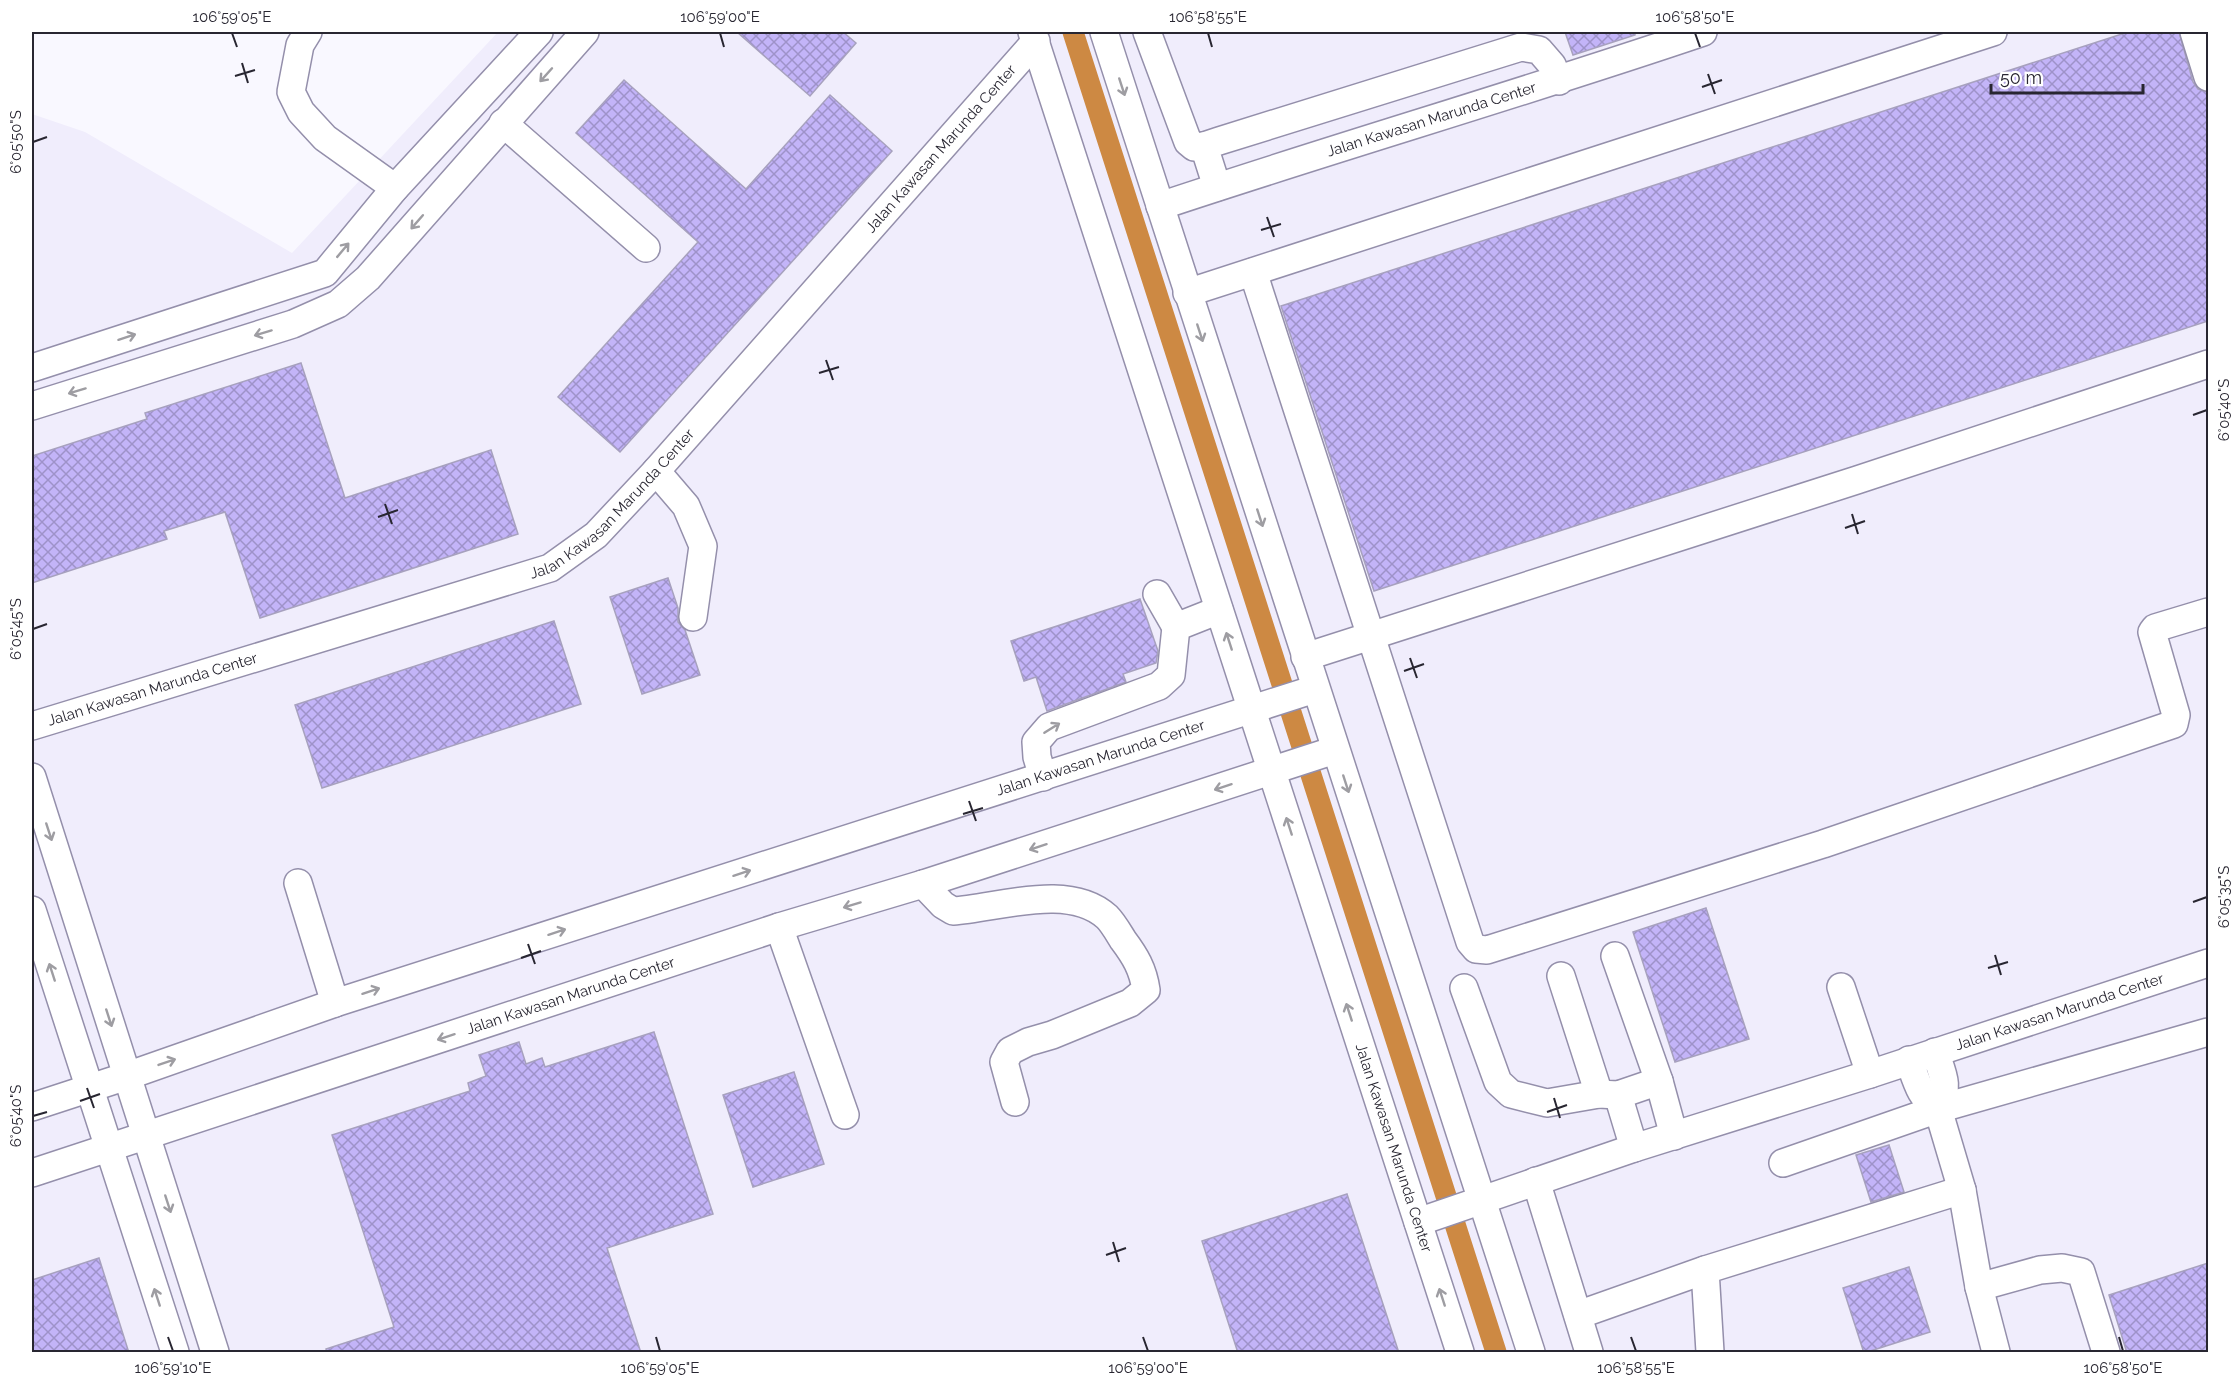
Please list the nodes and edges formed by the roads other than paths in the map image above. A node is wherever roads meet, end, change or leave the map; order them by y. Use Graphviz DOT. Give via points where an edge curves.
graph roads {
  1 [pos="308,32"];
  2 [pos="539,32"];
  3 [pos="585,32"];
  4 [pos="1105,32"];
  5 [pos="1147,32"];
  6 [pos="1703,32"];
  7 [pos="1994,32"];
  8 [pos="2194,32"];
  9 [pos="1034,36"];
  10 [pos="2208,77"];
  11 [pos="1558,81"];
  12 [pos="492,84"];
  13 [pos="510,116"];
  14 [pos="1268,126"];
  15 [pos="1204,146"];
  16 [pos="1283,165"];
  17 [pos="1217,187"];
  18 [pos="395,188"];
  19 [pos="1160,206"];
  20 [pos="646,248"];
  21 [pos="1253,272"];
  22 [pos="325,273"];
  23 [pos="1187,293"];
  24 [pos="338,304"];
  25 [pos="2208,364"];
  26 [pos="32,368"];
  27 [pos="32,405"];
  28 [pos="656,471"];
  29 [pos="1157,594"];
  30 [pos="1219,610"];
  31 [pos="2208,612"];
  32 [pos="693,617"];
  33 [pos="1176,627"];
  34 [pos="1370,635"];
  35 [pos="1305,657"];
  36 [pos="1312,690"];
  37 [pos="1255,708"];
  38 [pos="32,726"];
  39 [pos="1332,752"];
  40 [pos="1275,770"];
  41 [pos="32,777"];
  42 [pos="1043,777"];
  43 [pos="298,883"];
  44 [pos="923,884"];
  45 [pos="32,910"];
  46 [pos="779,927"];
  47 [pos="1615,956"];
  48 [pos="2208,963"];
  49 [pos="1561,976"];
  50 [pos="1841,987"];
  51 [pos="1464,988"];
  52 [pos="335,1003"];
  53 [pos="2208,1032"];
  54 [pos="1935,1052"];
  55 [pos="1909,1060"];
  56 [pos="1870,1074"];
  57 [pos="127,1076"];
  58 [pos="1659,1081"];
  59 [pos="89,1088"];
  60 [pos="1609,1094"];
  61 [pos="1015,1102"];
  62 [pos="32,1107"];
  63 [pos="1938,1109"];
  64 [pos="845,1115"];
  65 [pos="146,1135"];
  66 [pos="1674,1136"];
  67 [pos="109,1148"];
  68 [pos="1634,1148"];
  69 [pos="1783,1163"];
  70 [pos="32,1173"];
  71 [pos="1536,1181"];
  72 [pos="1962,1190"];
  73 [pos="1478,1202"];
  74 [pos="1421,1221"];
  75 [pos="1705,1270"];
  76 [pos="1978,1287"];
  77 [pos="1578,1315"];
  78 [pos="175,1353"];
  79 [pos="215,1353"];
  80 [pos="1460,1353"];
  81 [pos="1531,1353"];
  82 [pos="1589,1353"];
  83 [pos="1710,1353"];
  84 [pos="1996,1353"];
  85 [pos="2106,1353"];
  1 -- 18 [label="lane" via="300,45 291,92 301,112 325,138"];
  2 -- 12 [label="lane"];
  3 -- 13 [label="lane, one-way"];
  4 -- 19 [label="lane, one-way"];
  5 -- 15 [label="lane" via="1188,142 1194,147"];
  6 -- 11 [label="lane, Jalan Kawasan Marunda Center"];
  7 -- 21 [label="lane"];
  8 -- 10 [label="lane"];
  9 -- 28 [label="lane, Jalan Kawasan Marunda Center"];
  9 -- 30 [label="lane, Jalan Kawasan Marunda Center"];
  11 -- 14 [label="lane" via="1552,65 1539,50 1521,47"];
  11 -- 16 [label="lane, Jalan Kawasan Marunda Center"];
  12 -- 13 [label="lane"];
  12 -- 18 [label="lane"];
  13 -- 20 [label="lane"];
  13 -- 24 [label="lane, one-way" via="368,278"];
  14 -- 15 [label="lane"];
  14 -- 16 [label="lane"];
  15 -- 17 [label="lane"];
  16 -- 17 [label="lane, Jalan Kawasan Marunda Center"];
  17 -- 19 [label="lane, Jalan Kawasan Marunda Center"];
  22 -- 18 [label="lane, one-way"];
  19 -- 23 [label="lane"];
  21 -- 23 [label="lane"];
  21 -- 34 [label="lane"];
  22 -- 24 [label="lane"];
  26 -- 22 [label="lane, one-way"];
  23 -- 35 [label="lane, one-way"];
  24 -- 27 [label="lane, one-way" via="293,324"];
  25 -- 34 [label="lane"];
  28 -- 32 [label="lane" via="686,506 703,546"];
  28 -- 38 [label="lane, Jalan Kawasan Marunda Center" via="596,535 550,568"];
  29 -- 33 [label="lane"];
  30 -- 33 [label="lane"];
  37 -- 30 [label="lane, Jalan Kawasan Marunda Center, one-way"];
  31 -- 34 [label="lane" via="2151,632 2176,715 2174,724 1823,844 1487,950 1476,949 1470,942"];
  42 -- 33 [label="lane, one-way" via="1036,742 1049,727 1159,686 1171,675"];
  34 -- 35 [label="lane"];
  35 -- 36 [label="lane"];
  36 -- 37 [label="lane, Jalan Kawasan Marunda Center"];
  36 -- 39 [label="lane"];
  37 -- 40 [label="lane, Jalan Kawasan Marunda Center"];
  37 -- 42 [label="lane, Jalan Kawasan Marunda Center"];
  39 -- 40 [label="lane, Jalan Kawasan Marunda Center"];
  39 -- 73 [label="lane, one-way"];
  40 -- 44 [label="lane, Jalan Kawasan Marunda Center, one-way"];
  74 -- 40 [label="lane, Jalan Kawasan Marunda Center, one-way"];
  41 -- 57 [label="lane, one-way"];
  52 -- 42 [label="lane, Jalan Kawasan Marunda Center, one-way"];
  43 -- 52 [label="lane"];
  44 -- 46 [label="lane, Jalan Kawasan Marunda Center, one-way"];
  44 -- 61 [label="lane" via="953,911 1024,900 1069,900 1093,907 1108,918 1139,962 1146,990 1130,1003 1010,1051 1004,1062"];
  59 -- 45 [label="lane, one-way"];
  46 -- 64 [label="lane"];
  46 -- 65 [label="lane, Jalan Kawasan Marunda Center, one-way"];
  47 -- 58 [label="lane"];
  48 -- 54 [label="lane, Jalan Kawasan Marunda Center"];
  49 -- 60 [label="lane"];
  50 -- 56 [label="lane"];
  51 -- 60 [label="lane" via="1498,1082 1511,1094 1546,1103"];
  57 -- 52 [label="lane, Jalan Kawasan Marunda Center, one-way"];
  53 -- 63 [label="lane"];
  54 -- 55 [label="lane, Jalan Kawasan Marunda Center"];
  54 -- 63 [label="lane" via="1946,1089"];
  55 -- 56 [label="lane, Jalan Kawasan Marunda Center"];
  55 -- 63 [label="lane" via="1927,1104"];
  56 -- 66 [label="lane, Jalan Kawasan Marunda Center"];
  57 -- 59 [label="lane, Jalan Kawasan Marunda Center"];
  57 -- 65 [label="lane"];
  58 -- 60 [label="lane"];
  58 -- 66 [label="lane"];
  59 -- 62 [label="lane, Jalan Kawasan Marunda Center"];
  59 -- 67 [label="lane"];
  60 -- 68 [label="lane"];
  63 -- 69 [label="lane"];
  63 -- 72 [label="lane"];
  65 -- 67 [label="lane, Jalan Kawasan Marunda Center"];
  65 -- 79 [label="lane, one-way"];
  66 -- 68 [label="lane, Jalan Kawasan Marunda Center"];
  67 -- 70 [label="lane, Jalan Kawasan Marunda Center"];
  78 -- 67 [label="lane, one-way"];
  68 -- 71 [label="lane, Jalan Kawasan Marunda Center"];
  71 -- 73 [label="lane, Jalan Kawasan Marunda Center"];
  71 -- 77 [label="lane"];
  72 -- 75 [label="lane"];
  72 -- 76 [label="lane"];
  73 -- 74 [label="lane, Jalan Kawasan Marunda Center"];
  73 -- 81 [label="lane"];
  80 -- 74 [label="lane, Jalan Kawasan Marunda Center, one-way"];
  75 -- 77 [label="lane"];
  75 -- 83 [label="lane"];
  76 -- 84 [label="lane"];
  76 -- 85 [label="lane" via="2040,1270 2062,1268 2080,1272"];
  77 -- 82 [label="lane"];
}
